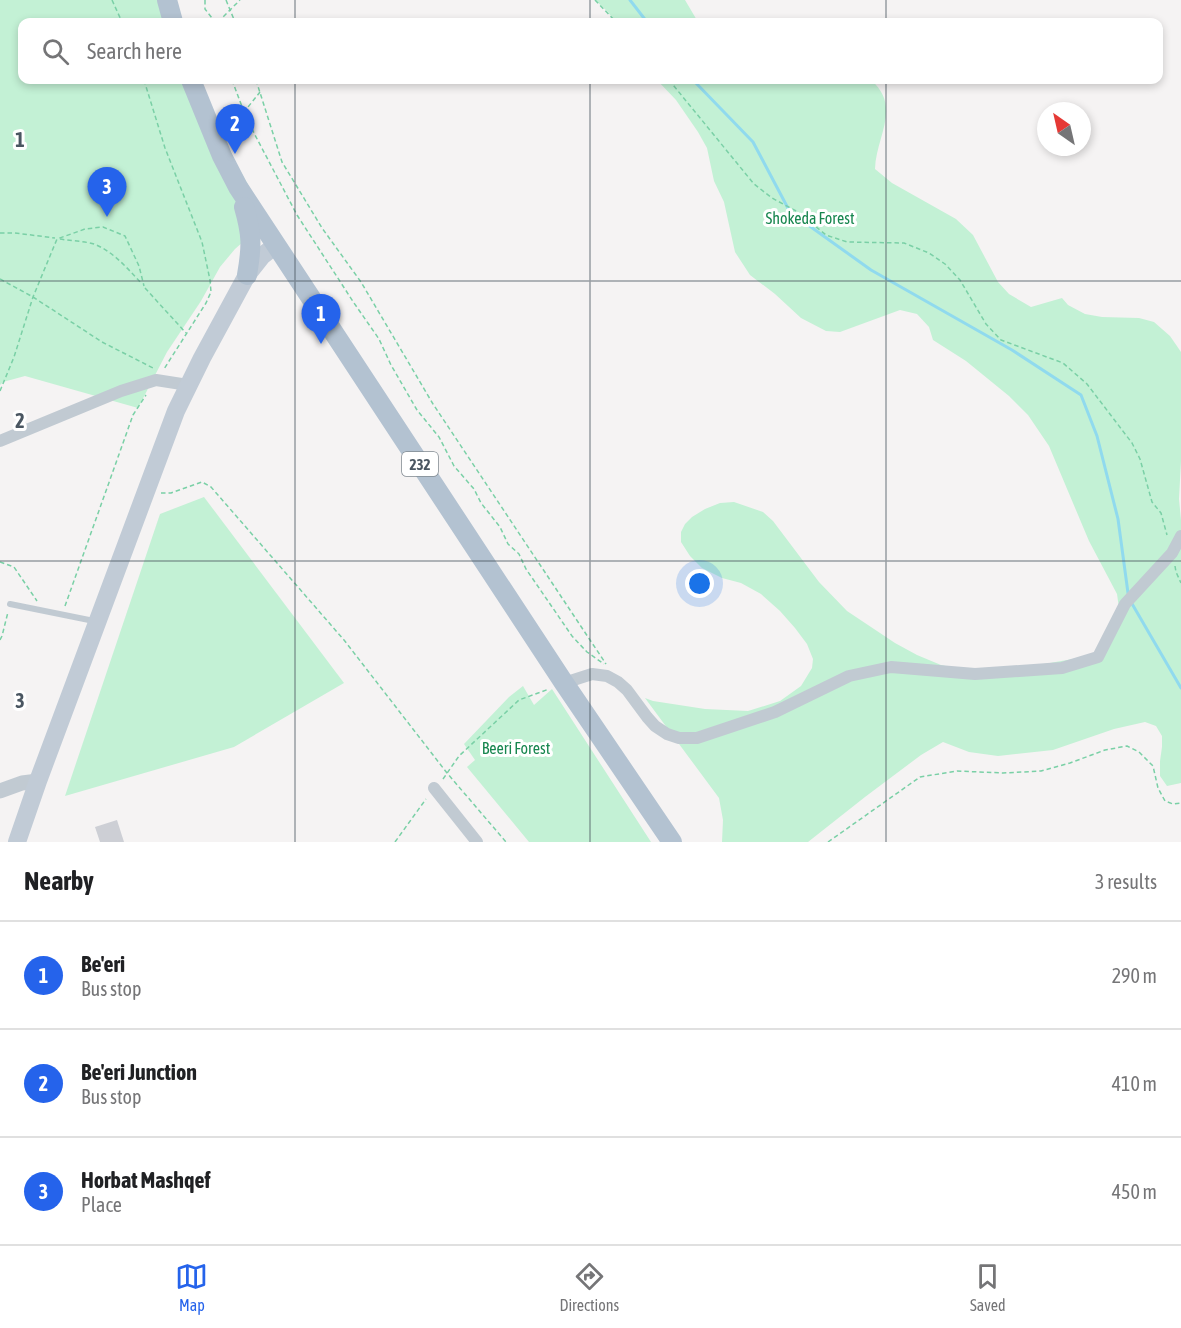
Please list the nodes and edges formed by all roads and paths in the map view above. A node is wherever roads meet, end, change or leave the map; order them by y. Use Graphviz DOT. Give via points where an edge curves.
graph roads {
  1 [pos="112,0"];
  2 [pos="167,0"];
  3 [pos="205,0"];
  4 [pos="226,0"];
  5 [pos="240,0"];
  6 [pos="595,0"];
  7 [pos="230,9"];
  8 [pos="120,18"];
  9 [pos="172,18"];
  10 [pos="213,18"];
  11 [pos="220,18"];
  12 [pos="233,18"];
  13 [pos="612,18"];
  14 [pos="145,84"];
  15 [pos="193,84"];
  16 [pos="234,84"];
  17 [pos="257,84"];
  18 [pos="672,84"];
  19 [pos="260,92"];
  20 [pos="244,112"];
  21 [pos="214,138"];
  22 [pos="238,187"];
  23 [pos="0,233"];
  24 [pos="57,239"];
  25 [pos="276,245"];
  26 [pos="247,275"];
  27 [pos="0,279"];
  28 [pos="144,286"];
  29 [pos="33,297"];
  30 [pos="187,333"];
  31 [pos="156,380"];
  32 [pos="188,385"];
  33 [pos="0,391"];
  34 [pos="0,441"];
  35 [pos="145,491"];
  36 [pos="1181,536"];
  37 [pos="1172,553"];
  38 [pos="0,562"];
  39 [pos="1181,583"];
  40 [pos="10,603"];
  41 [pos="43,610"];
  42 [pos="62,614"];
  43 [pos="97,621"];
  44 [pos="0,640"];
  45 [pos="605,663"];
  46 [pos="618,682"];
  47 [pos="564,683"];
  48 [pos="447,773"];
  49 [pos="38,781"];
  50 [pos="434,788"];
  51 [pos="0,790"];
  52 [pos="1181,803"];
  53 [pos="17,842"];
  54 [pos="395,842"];
  55 [pos="477,842"];
  56 [pos="506,842"];
  57 [pos="672,842"];
  58 [pos="828,842"];
  1 -- 8 [label="path"];
  2 -- 9 [label="main road"];
  3 -- 10 [label="path" via="205,9"];
  4 -- 7 [label="path"];
  5 -- 7 [label="path"];
  6 -- 13 [label="path"];
  7 -- 11 [label="path"];
  7 -- 12 [label="path"];
  14 -- 30 [label="path" via="165,148 202,242 210,280 211,292"];
  15 -- 21 [label="main road, 232"];
  16 -- 20 [label="path"];
  17 -- 19 [label="path"];
  18 -- 37 [label="path" via="754,184 772,198 836,239 904,243 929,253 960,280 986,324 1001,340 1063,363 1087,384 1132,442 1152,502 1161,513"];
  19 -- 20 [label="path"];
  19 -- 45 [label="path" via="282,162 361,282 433,404"];
  20 -- 21 [label="path"];
  20 -- 46 [label="path" via="297,215 379,339 417,410 572,636 603,662"];
  21 -- 22 [label="main road, 232"];
  22 -- 25 [label="main road, 232"];
  22 -- 26 [label="main road" via="250,227"];
  23 -- 24 [label="path"];
  24 -- 28 [label="path" via="92,244 111,253"];
  24 -- 28 [label="path" via="103,227 125,236"];
  24 -- 29 [label="path"];
  25 -- 26 [label="main road"];
  25 -- 47 [label="main road, 232"];
  26 -- 32 [label="main road"];
  27 -- 29 [label="path"];
  28 -- 30 [label="path"];
  29 -- 30 [label="path" via="102,342 162,372"];
  29 -- 33 [label="path"];
  31 -- 32 [label="street"];
  31 -- 34 [label="street"];
  31 -- 42 [label="path" via="134,414"];
  32 -- 35 [label="main road"];
  35 -- 43 [label="main road"];
  35 -- 48 [label="path" via="171,493 202,482 211,487 344,640"];
  36 -- 37 [label="street"];
  37 -- 39 [label="path"];
  37 -- 46 [label="street" via="1125,604 1098,657 1062,668 975,674 891,667 849,676 775,712 697,738 667,734 646,717"];
  38 -- 41 [label="path" via="14,567"];
  40 -- 41 [label="lane"];
  40 -- 44 [label="path"];
  41 -- 42 [label="lane"];
  42 -- 43 [label="lane"];
  43 -- 49 [label="main road"];
  46 -- 47 [label="street" via="592,674"];
  47 -- 48 [label="path" via="519,700 459,756"];
  47 -- 57 [label="main road, 232"];
  48 -- 50 [label="path"];
  48 -- 56 [label="path"];
  49 -- 51 [label="street"];
  49 -- 53 [label="main road"];
  50 -- 54 [label="path"];
  50 -- 55 [label="street"];
  52 -- 58 [label="path" via="1165,801 1153,766 1140,752 1127,746 1041,771 957,771 920,777"];
}
